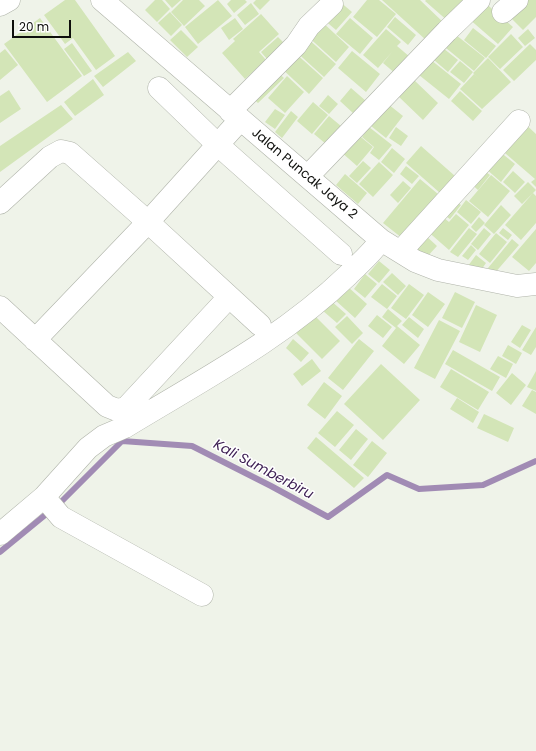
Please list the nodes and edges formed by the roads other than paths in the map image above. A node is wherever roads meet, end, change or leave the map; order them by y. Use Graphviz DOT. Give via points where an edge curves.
graph roads {
  1 [pos="9,0"];
  2 [pos="102,0"];
  3 [pos="479,0"];
  4 [pos="332,4"];
  5 [pos="0,5"];
  6 [pos="159,88"];
  7 [pos="519,121"];
  8 [pos="228,129"];
  9 [pos="308,176"];
  10 [pos="0,203"];
  11 [pos="148,222"];
  12 [pos="374,249"];
  13 [pos="401,251"];
  14 [pos="341,254"];
  15 [pos="536,284"];
  16 [pos="229,297"];
  17 [pos="0,307"];
  18 [pos="260,325"];
  19 [pos="35,340"];
  20 [pos="52,506"];
  21 [pos="0,534"];
  22 [pos="202,595"];
  1 -- 5 [label="street"];
  2 -- 8 [label="street, Jalan Puncak Jaya 2"];
  3 -- 9 [label="street"];
  4 -- 8 [label="street" via="309,26"];
  6 -- 8 [label="street"];
  7 -- 13 [label="street"];
  8 -- 9 [label="street, Jalan Puncak Jaya 2"];
  8 -- 11 [label="street"];
  8 -- 14 [label="street"];
  9 -- 12 [label="street, Jalan Puncak Jaya 2"];
  10 -- 11 [label="street" via="50,156 64,151 72,154"];
  11 -- 16 [label="street"];
  11 -- 19 [label="street"];
  12 -- 13 [label="street, Jalan Puncak Jaya 2"];
  12 -- 20 [label="street" via="330,292 273,336 125,427 104,436 70,466"];
  13 -- 15 [label="street, Jalan Puncak Jaya 2" via="415,261 445,272 517,286"];
  16 -- 18 [label="street"];
  16 -- 19 [label="street" via="126,408 117,410 107,406"];
  17 -- 19 [label="street"];
  20 -- 21 [label="street"];
  20 -- 22 [label="street"];
}
